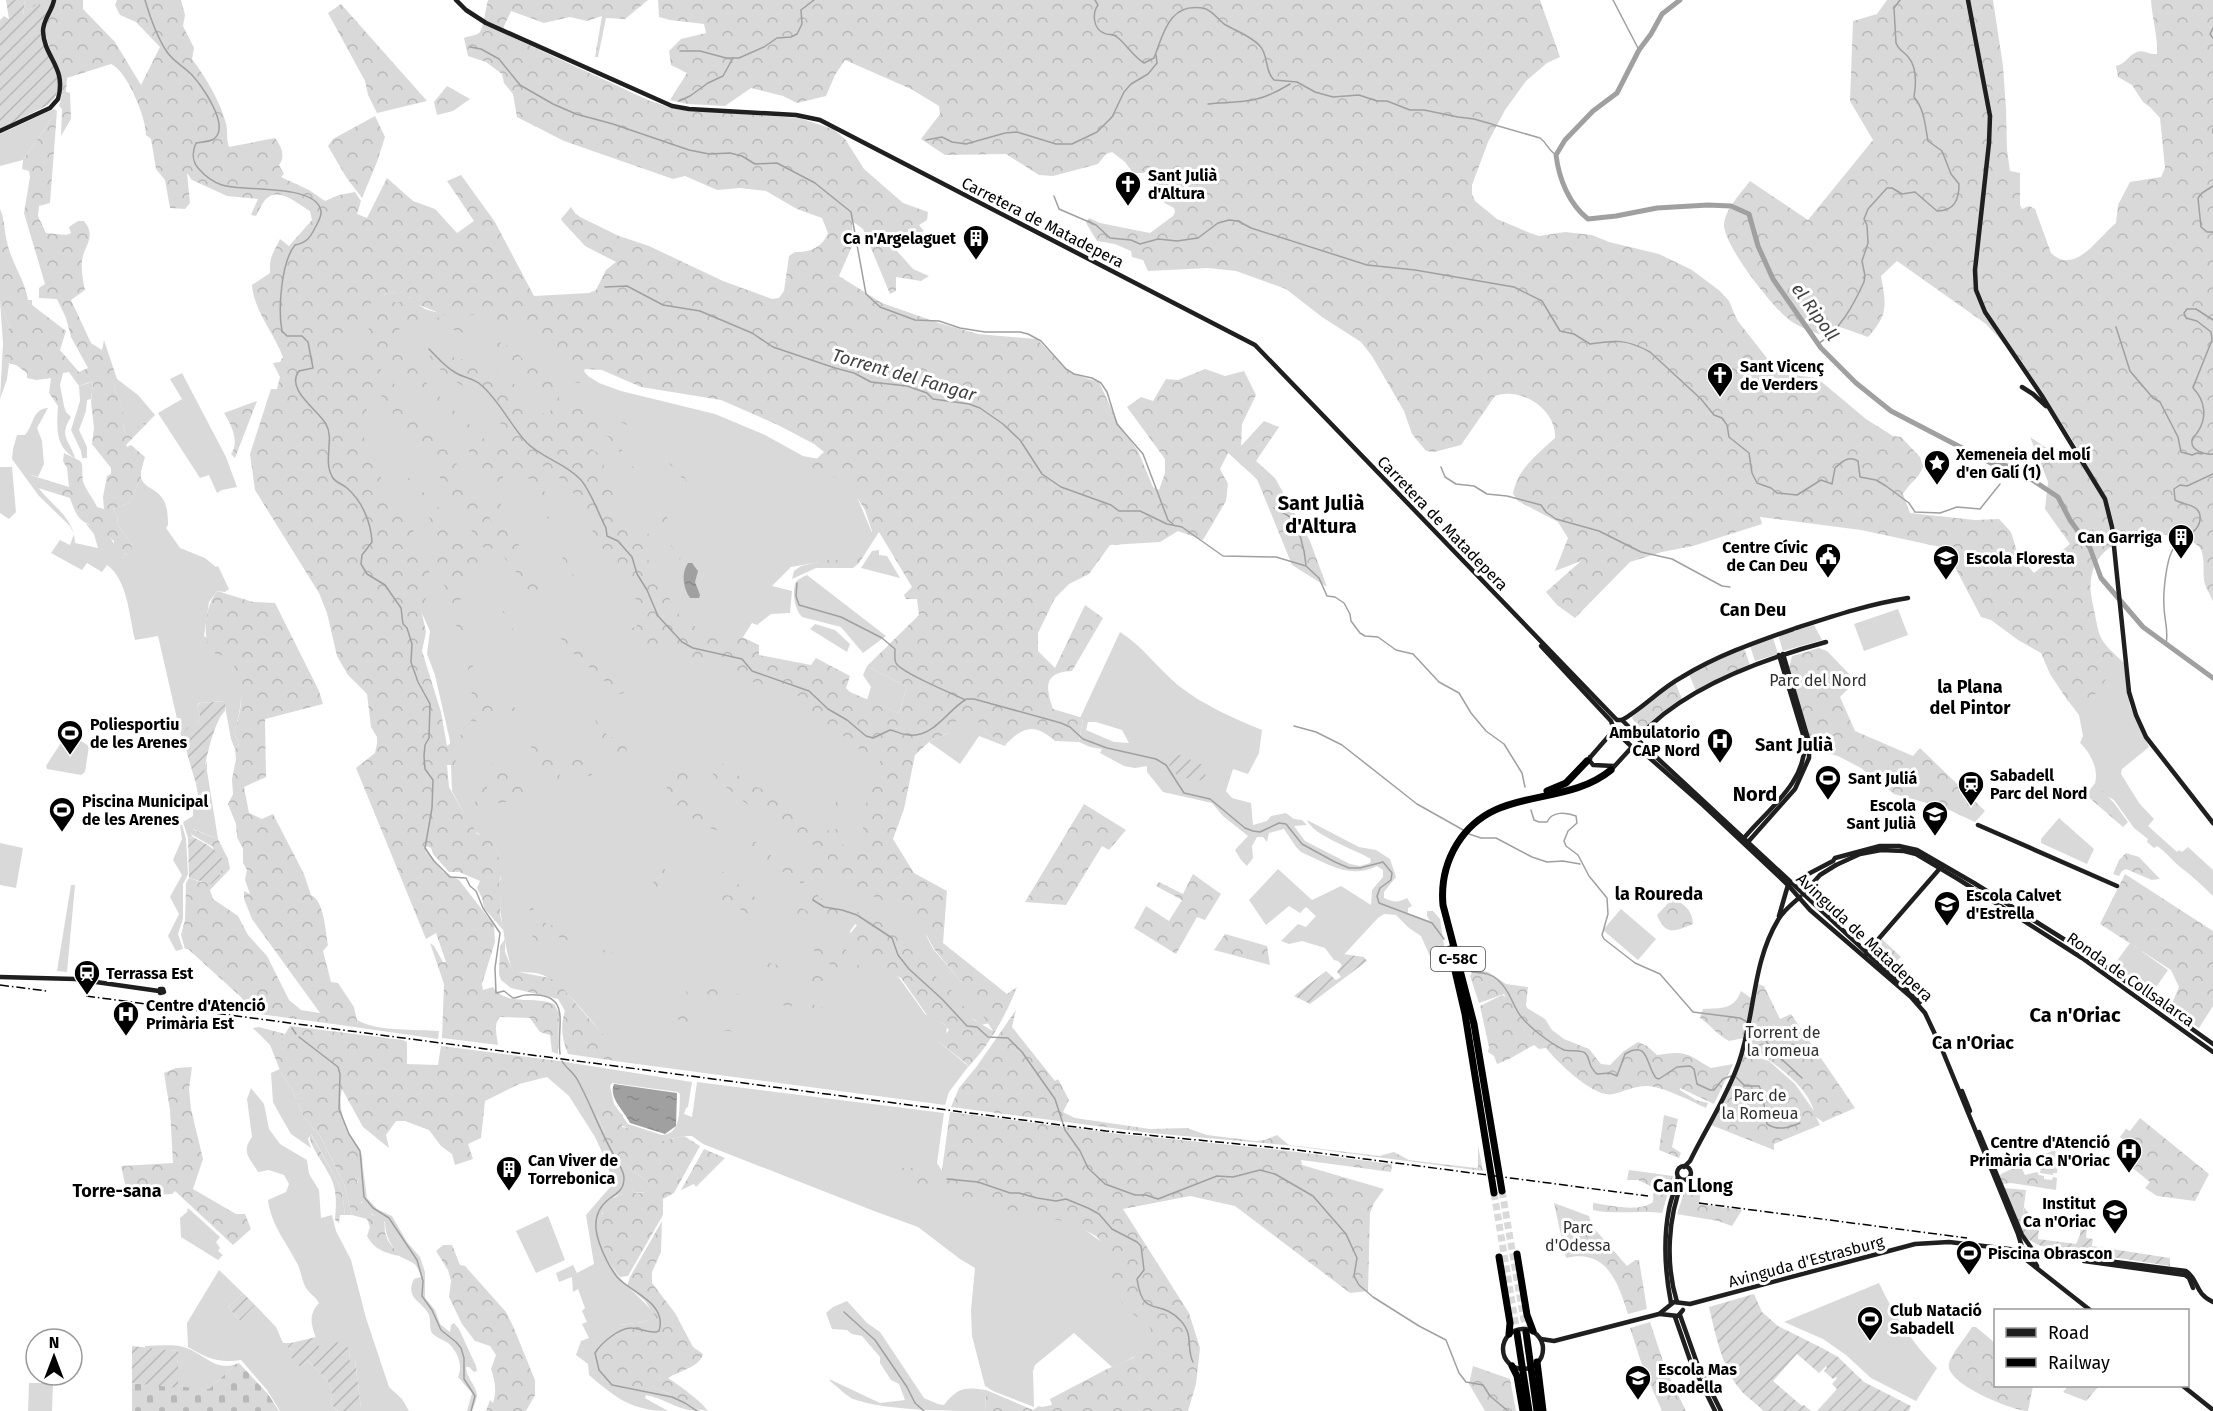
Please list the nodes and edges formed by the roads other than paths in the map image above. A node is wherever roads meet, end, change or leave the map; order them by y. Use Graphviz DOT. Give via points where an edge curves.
graph roads {
  1 [pos="54,0"];
  2 [pos="456,0"];
  3 [pos="1968,0"];
  4 [pos="0,131"];
  5 [pos="2022,387"];
  6 [pos="2052,412"];
  7 [pos="1908,598"];
  8 [pos="1526,627"];
  9 [pos="1826,642"];
  10 [pos="1781,655"];
  11 [pos="1617,724"];
  12 [pos="1637,743"];
  13 [pos="1589,759"];
  14 [pos="1613,768"];
  15 [pos="2211,820"];
  16 [pos="1978,825"];
  17 [pos="2213,827"];
  18 [pos="1467,830"];
  19 [pos="1459,840"];
  20 [pos="1746,840"];
  21 [pos="1837,861"];
  22 [pos="1942,865"];
  23 [pos="1805,876"];
  24 [pos="1813,882"];
  25 [pos="1789,884"];
  26 [pos="2117,886"];
  27 [pos="1801,896"];
  28 [pos="1785,898"];
  29 [pos="1792,905"];
  30 [pos="1778,919"];
  31 [pos="1866,956"];
  32 [pos="0,977"];
  33 [pos="159,991"];
  34 [pos="2213,1044"];
  35 [pos="2213,1052"];
  36 [pos="1690,1161"];
  37 [pos="1683,1167"];
  38 [pos="1689,1170"];
  39 [pos="1681,1178"];
  40 [pos="1502,1191"];
  41 [pos="1494,1193"];
  42 [pos="1935,1243"];
  43 [pos="2021,1253"];
  44 [pos="1517,1254"];
  45 [pos="1499,1257"];
  46 [pos="2043,1273"];
  47 [pos="1674,1304"];
  48 [pos="2212,1304"];
  49 [pos="2088,1309"];
  50 [pos="1683,1310"];
  51 [pos="1659,1314"];
  52 [pos="1675,1315"];
  53 [pos="1529,1331"];
  54 [pos="1513,1333"];
  55 [pos="1541,1339"];
  56 [pos="1554,1341"];
  57 [pos="1543,1350"];
  58 [pos="1536,1364"];
  59 [pos="1515,1367"];
  60 [pos="2184,1387"];
  61 [pos="2213,1410"];
  62 [pos="1523,1411"];
  63 [pos="1529,1411"];
  64 [pos="1537,1411"];
  65 [pos="1543,1411"];
  66 [pos="1715,1411"];
  67 [pos="1721,1411"];
  1 -- 4 [label="street" via="43,30 59,73 58,99 50,108"];
  2 -- 8 [label="street, Carretera de Matadepera" via="486,23 672,106 801,115 820,120 1255,345"];
  3 -- 6 [label="street" via="1990,116 1976,290 1989,318"];
  5 -- 6 [label="street"];
  6 -- 15 [label="street" via="2102,492 2109,513 2129,692 2139,723"];
  7 -- 11 [label="street" via="1870,605 1774,635 1713,659 1664,688"];
  8 -- 11 [label="street, Avinguda de Matadepera" via="1548,655"];
  9 -- 10 [label="street"];
  10 -- 12 [label="street" via="1710,686 1672,709"];
  10 -- 20 [label="street" via="1805,741 1803,766"];
  11 -- 12 [label="street, Avinguda de Matadepera"];
  11 -- 12 [label="street, Avinguda de Matadepera"];
  11 -- 13 [label="street, C-58C"];
  12 -- 14 [label="street"];
  12 -- 20 [label="street, Avinguda de Matadepera"];
  12 -- 25 [label="street, Avinguda de Matadepera"];
  13 -- 14 [label="street" via="1593,765"];
  13 -- 18 [label="highway, C-58C" via="1557,788 1501,804"];
  14 -- 18 [label="highway, C-58C" via="1582,787 1502,806"];
  15 -- 17 [label="street"];
  16 -- 26 [label="street"];
  18 -- 19 [label="highway, C-58C"];
  19 -- 40 [label="highway, C-58C" via="1446,869 1443,905 1471,1011"];
  19 -- 41 [label="highway, C-58C" via="1443,873 1442,910 1465,1014"];
  20 -- 25 [label="street, Avinguda de Matadepera"];
  21 -- 22 [label="street, Ronda de Collsalarca" via="1869,852 1899,850"];
  21 -- 23 [label="street, Ronda de Collsalarca"];
  21 -- 24 [label="street, Ronda de Collsalarca"];
  22 -- 31 [label="street"];
  22 -- 34 [label="street, Ronda de Collsalarca" via="2086,953"];
  22 -- 35 [label="street, Ronda de Collsalarca"];
  23 -- 24 [label="street"];
  23 -- 25 [label="street, Ronda de Collsalarca"];
  24 -- 27 [label="street, Ronda de Collsalarca"];
  25 -- 27 [label="street, Avinguda de Matadepera"];
  25 -- 28 [label="street"];
  27 -- 29 [label="street, Ronda de Collsalarca"];
  27 -- 31 [label="street, Avinguda de Matadepera"];
  28 -- 29 [label="street"];
  28 -- 30 [label="street"];
  29 -- 30 [label="street, Ronda de Collsalarca"];
  30 -- 36 [label="street" via="1760,964 1739,1062"];
  31 -- 43 [label="street, Avinguda de Matadepera" via="1911,997 1931,1023"];
  31 -- 46 [label="street, Avinguda de Matadepera" via="1913,994 1930,1016 2022,1235 2032,1249 2031,1256"];
  32 -- 33 [label="street" via="75,979"];
  36 -- 37 [label="street"];
  36 -- 38 [label="street"];
  37 -- 38 [label="street"];
  37 -- 39 [label="street" via="1678,1169"];
  38 -- 39 [label="street" via="1689,1178"];
  39 -- 47 [label="street" via="1671,1231"];
  42 -- 43 [label="street"];
  42 -- 47 [label="street, Avinguda d'Estrasburg" via="1911,1245 1690,1304"];
  42 -- 50 [label="street, Avinguda d'Estrasburg" via="1893,1251"];
  43 -- 46 [label="street"];
  44 -- 53 [label="highway"];
  45 -- 54 [label="highway"];
  46 -- 49 [label="street"];
  47 -- 50 [label="street"];
  47 -- 51 [label="street, Avinguda d'Estrasburg"];
  47 -- 52 [label="street"];
  48 -- 48 [label="street" via="2200,1293 2189,1272 2037,1253 2187,1276 2199,1296"];
  50 -- 52 [label="street"];
  51 -- 52 [label="street, Avinguda d'Estrasburg"];
  51 -- 56 [label="street, Avinguda d'Estrasburg"];
  52 -- 66 [label="street" via="1690,1360"];
  52 -- 67 [label="street"];
  53 -- 54 [label="street"];
  53 -- 55 [label="street"];
  53 -- 64 [label="highway"];
  54 -- 59 [label="street" via="1504,1341 1503,1351"];
  54 -- 63 [label="highway"];
  55 -- 56 [label="street, Avinguda d'Estrasburg"];
  55 -- 57 [label="street"];
  56 -- 57 [label="street, Avinguda d'Estrasburg"];
  57 -- 58 [label="street"];
  58 -- 59 [label="street"];
  58 -- 65 [label="highway"];
  59 -- 62 [label="highway"];
  60 -- 61 [label="street"];
}
